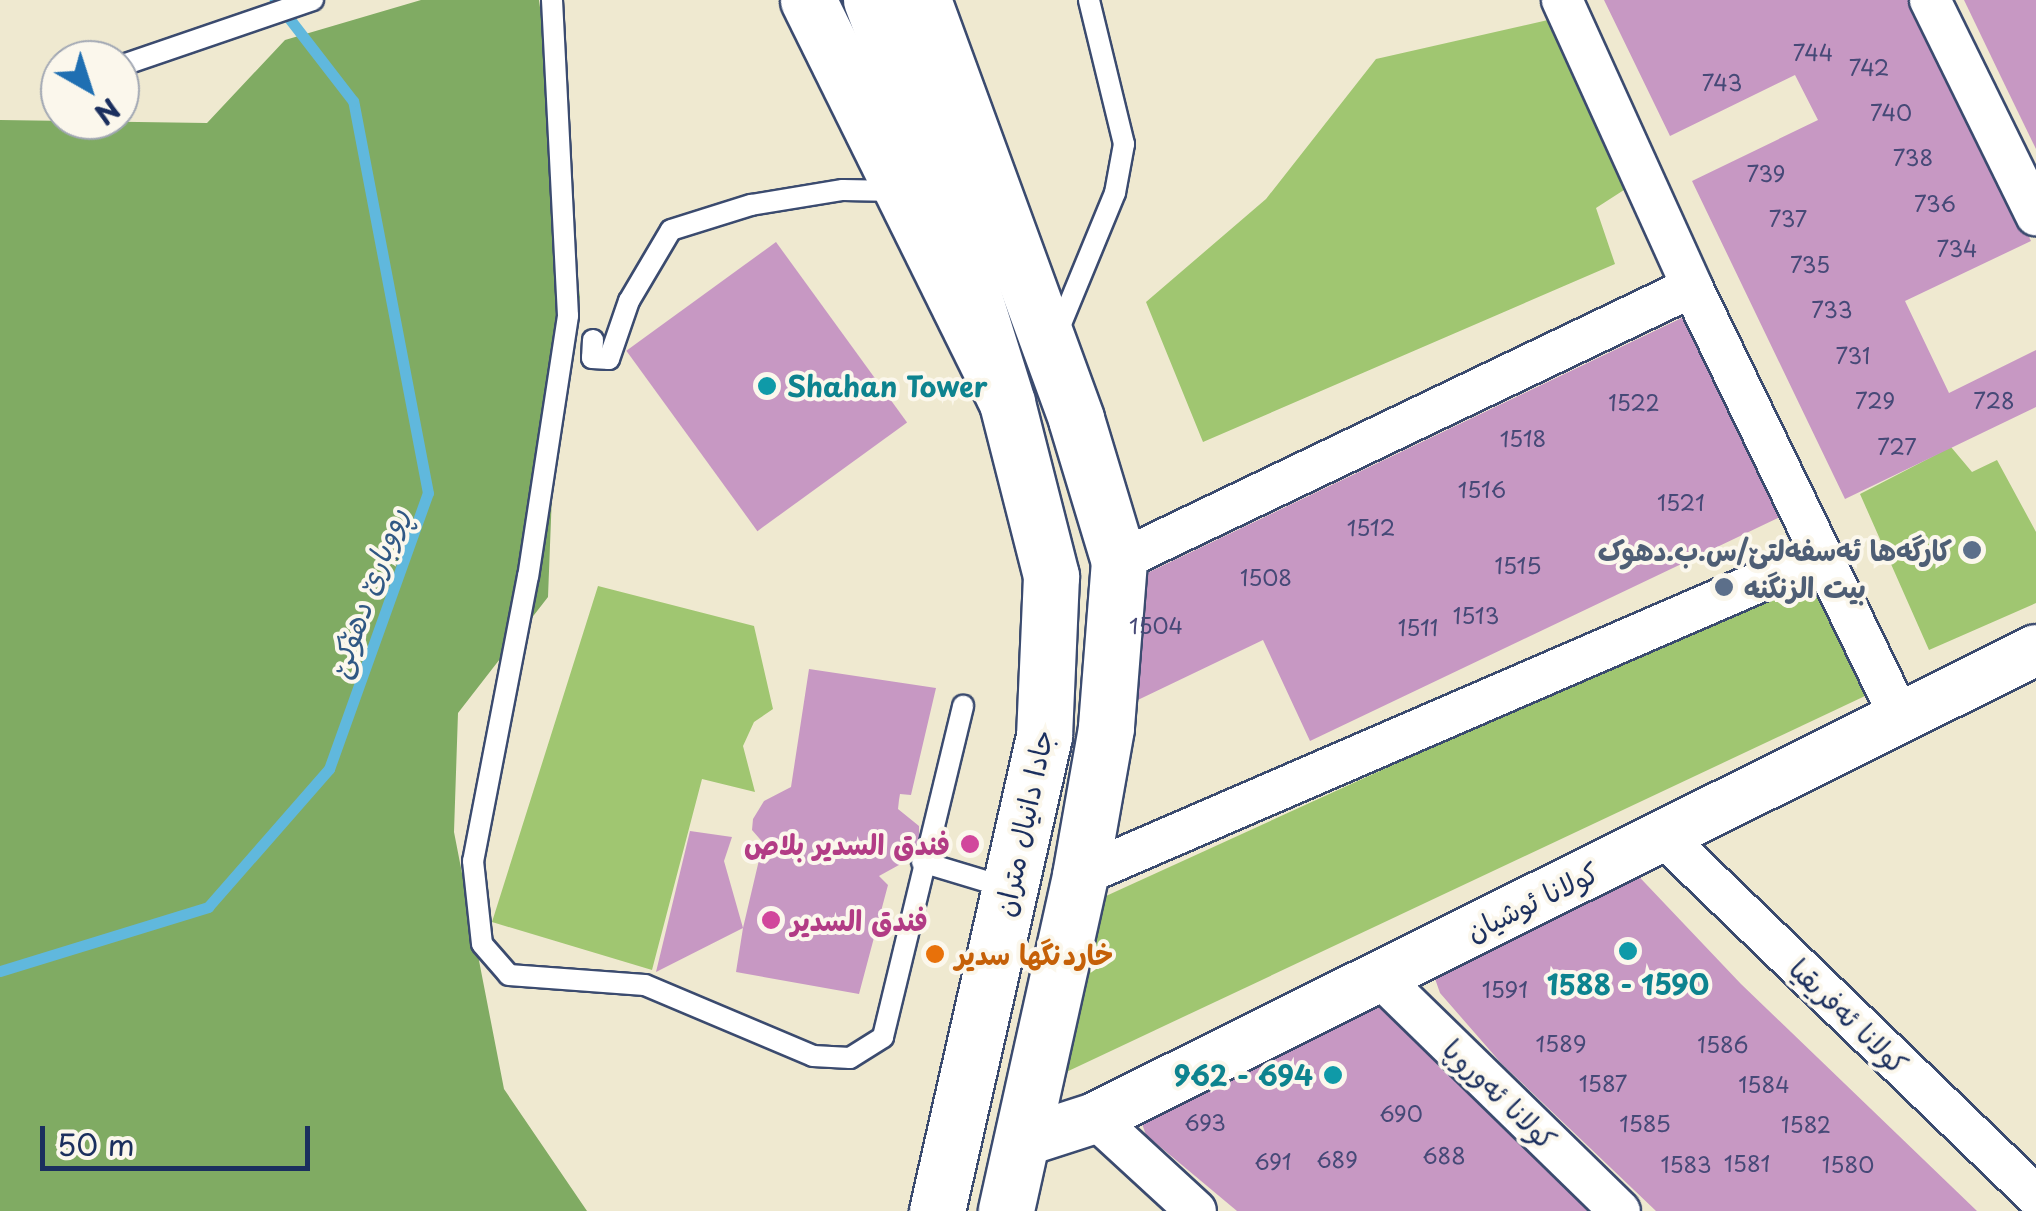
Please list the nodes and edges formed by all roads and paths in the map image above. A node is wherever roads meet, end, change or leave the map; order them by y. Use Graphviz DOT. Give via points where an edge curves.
graph roads {
  1 [pos="314,0"];
  2 [pos="552,0"];
  3 [pos="808,0"];
  4 [pos="871,0"];
  5 [pos="923,0"];
  6 [pos="1088,0"];
  7 [pos="1562,0"];
  8 [pos="1930,0"];
  9 [pos="140,58"];
  10 [pos="916,169"];
  11 [pos="2036,215"];
  12 [pos="1692,287"];
  13 [pos="593,340"];
  14 [pos="1049,353"];
  15 [pos="1819,556"];
  16 [pos="1119,561"];
  17 [pos="2036,650"];
  18 [pos="963,706"];
  19 [pos="1900,718"];
  20 [pos="1662,836"];
  21 [pos="922,862"];
  22 [pos="1080,876"];
  23 [pos="1010,889"];
  24 [pos="1380,976"];
  25 [pos="986,995"];
  26 [pos="1052,1008"];
  27 [pos="1095,1118"];
  28 [pos="1024,1141"];
  29 [pos="2036,1196"];
  30 [pos="1618,1210"];
  31 [pos="937,1211"];
  32 [pos="1006,1211"];
  33 [pos="1196,1211"];
  1 -- 9 [label="lane"];
  2 -- 21 [label="lane" via="568,316 528,576 473,862 482,944 508,975 645,985 813,1056 850,1058 883,1036"];
  3 -- 10 [label="main road"];
  4 -- 10 [label="main road"];
  5 -- 14 [label="main road"];
  6 -- 14 [label="lane" via="1124,144 1116,192"];
  7 -- 12 [label="street"];
  8 -- 11 [label="street"];
  10 -- 13 [label="lane" via="751,205 672,230 629,301 610,359 592,358"];
  10 -- 23 [label="main road, جادا دانيال متران" via="1007,403 1051,576 1044,736"];
  12 -- 15 [label="street"];
  12 -- 16 [label="street"];
  14 -- 16 [label="main road"];
  15 -- 19 [label="street"];
  15 -- 22 [label="street"];
  16 -- 22 [label="main road" via="1106,728"];
  17 -- 19 [label="street, كولانا ئوشيان"];
  18 -- 21 [label="lane"];
  19 -- 20 [label="street, كولانا ئوشيان"];
  20 -- 24 [label="street, كولانا ئوشيان"];
  20 -- 29 [label="street, كولانا ئه‌فریقیا"];
  21 -- 23 [label="lane"];
  22 -- 26 [label="main road"];
  23 -- 25 [label="main road, جادا دانيال متران"];
  24 -- 27 [label="street, كولانا ئوشيان"];
  24 -- 30 [label="street, كولانا ئه‌وروپا"];
  25 -- 26 [label="main road"];
  25 -- 31 [label="main road, جادا دانيال متران"];
  26 -- 28 [label="main road"];
  27 -- 28 [label="street, كولانا ئوشيان"];
  27 -- 33 [label="street"];
  28 -- 32 [label="main road"];
}
